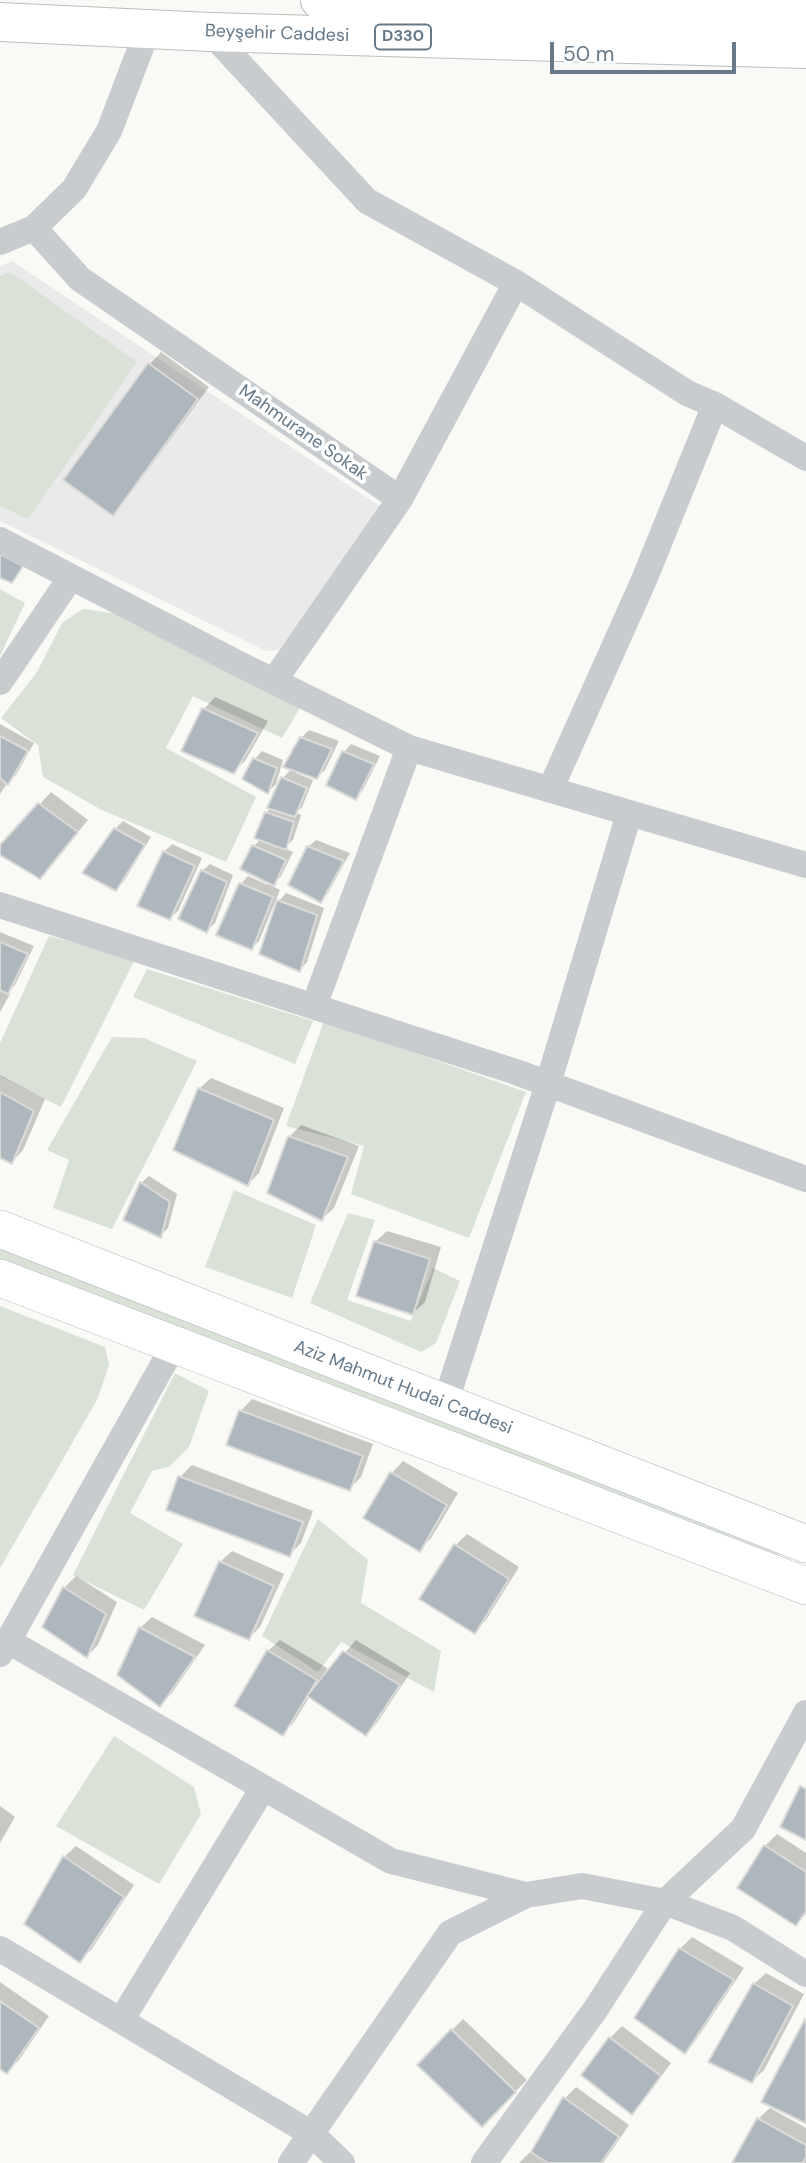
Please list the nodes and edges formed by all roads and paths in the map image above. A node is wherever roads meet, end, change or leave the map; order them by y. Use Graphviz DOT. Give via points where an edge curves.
graph roads {
  1 [pos="320,0"];
  2 [pos="679,5"];
  3 [pos="806,13"];
  4 [pos="0,22"];
  5 [pos="148,29"];
  6 [pos="210,32"];
  7 [pos="806,48"];
  8 [pos="34,228"];
  9 [pos="0,242"];
  10 [pos="516,284"];
  11 [pos="715,405"];
  12 [pos="806,458"];
  13 [pos="400,499"];
  14 [pos="0,540"];
  15 [pos="71,577"];
  16 [pos="274,681"];
  17 [pos="0,682"];
  18 [pos="409,748"];
  19 [pos="550,790"];
  20 [pos="629,814"];
  21 [pos="806,865"];
  22 [pos="0,905"];
  23 [pos="314,1006"];
  24 [pos="548,1084"];
  25 [pos="806,1179"];
  26 [pos="0,1229"];
  27 [pos="0,1278"];
  28 [pos="174,1345"];
  29 [pos="445,1404"];
  30 [pos="806,1544"];
  31 [pos="806,1586"];
  32 [pos="4,1648"];
  33 [pos="806,1713"];
  34 [pos="263,1788"];
  35 [pos="526,1895"];
  36 [pos="665,1902"];
  37 [pos="0,1949"];
  38 [pos="806,1974"];
  39 [pos="122,2019"];
  40 [pos="312,2134"];
  41 [pos="291,2163"];
  42 [pos="342,2163"];
  43 [pos="484,2163"];
  1 -- 2 [label="highway, Beyşehir Caddesi / D330"];
  2 -- 3 [label="highway, Beyşehir Caddesi / D330"];
  4 -- 5 [label="highway, Beyşehir Caddesi / D330"];
  5 -- 6 [label="highway, Beyşehir Caddesi / D330"];
  5 -- 8 [label="street" via="109,131 74,189"];
  6 -- 7 [label="highway, Beyşehir Caddesi / D330"];
  6 -- 10 [label="street" via="368,201"];
  8 -- 9 [label="street"];
  8 -- 13 [label="street, Mahmurane Sokak" via="80,279"];
  10 -- 11 [label="street" via="687,393"];
  10 -- 13 [label="street"];
  11 -- 12 [label="street"];
  11 -- 19 [label="street" via="644,580"];
  13 -- 16 [label="street"];
  14 -- 15 [label="street"];
  15 -- 16 [label="street"];
  15 -- 17 [label="street"];
  16 -- 18 [label="street"];
  18 -- 19 [label="street"];
  18 -- 23 [label="street"];
  19 -- 20 [label="street"];
  20 -- 21 [label="street"];
  20 -- 24 [label="street"];
  22 -- 23 [label="street"];
  23 -- 24 [label="street"];
  24 -- 25 [label="street"];
  24 -- 29 [label="street"];
  26 -- 29 [label="street, Aziz Mahmut Hudai Caddesi"];
  27 -- 28 [label="street"];
  28 -- 31 [label="street"];
  28 -- 32 [label="street"];
  29 -- 30 [label="street, Aziz Mahmut Hudai Caddesi"];
  32 -- 34 [label="street"];
  33 -- 36 [label="street" via="743,1829"];
  34 -- 35 [label="street" via="391,1861"];
  34 -- 39 [label="street"];
  35 -- 36 [label="street" via="582,1886"];
  35 -- 40 [label="street" via="450,1933"];
  36 -- 38 [label="street" via="733,1928"];
  36 -- 43 [label="street" via="595,2010"];
  37 -- 39 [label="street"];
  39 -- 40 [label="street"];
  40 -- 41 [label="street"];
  40 -- 42 [label="street"];
}
